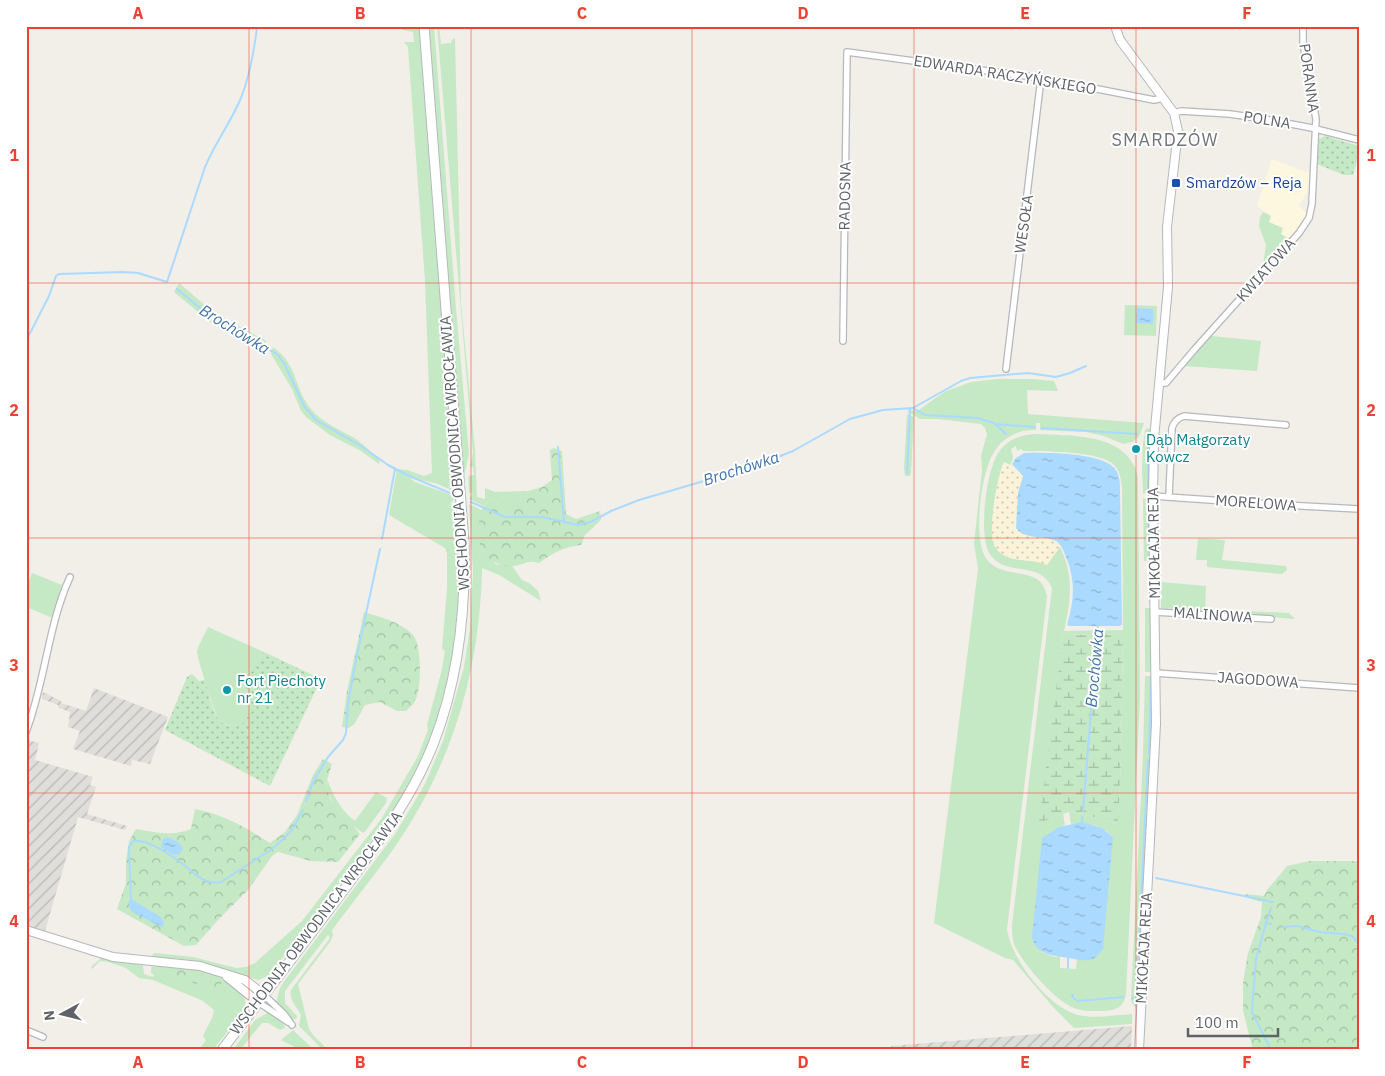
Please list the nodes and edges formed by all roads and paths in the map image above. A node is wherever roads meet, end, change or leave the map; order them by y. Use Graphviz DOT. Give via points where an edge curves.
graph roads {
  1 [pos="424,26"];
  2 [pos="1115,26"];
  3 [pos="1303,28"];
  4 [pos="847,52"];
  5 [pos="1041,78"];
  6 [pos="1163,98"];
  7 [pos="1174,113"];
  8 [pos="1316,129"];
  9 [pos="1359,140"];
  10 [pos="844,341"];
  11 [pos="1006,369"];
  12 [pos="1159,383"];
  13 [pos="1286,425"];
  14 [pos="1153,496"];
  15 [pos="1169,496"];
  16 [pos="1359,509"];
  17 [pos="70,577"];
  18 [pos="1156,612"];
  19 [pos="1271,620"];
  20 [pos="1156,674"];
  21 [pos="1359,688"];
  22 [pos="26,732"];
  23 [pos="26,930"];
  24 [pos="261,998"];
  25 [pos="26,1030"];
  26 [pos="43,1037"];
  27 [pos="222,1050"];
  28 [pos="1139,1050"];
  1 -- 24 [label="main road, WSCHODNIA OBWODNICA WROCŁAWIA" via="460,489 465,589 461,637 449,696 434,743 398,815"];
  2 -- 6 [label="street, MIKOŁAJA REJA" via="1120,40"];
  3 -- 8 [label="street, PORANNA"];
  4 -- 5 [label="street, EDWARDA RACZYŃSKIEGO"];
  4 -- 10 [label="street, RADOSNA"];
  5 -- 6 [label="street, EDWARDA RACZYŃSKIEGO" via="1154,100"];
  5 -- 11 [label="street, WESOŁA"];
  6 -- 7 [label="street, MIKOŁAJA REJA"];
  7 -- 8 [label="street, POLNA" via="1230,114"];
  7 -- 12 [label="street, MIKOŁAJA REJA" via="1178,131 1167,227 1168,287"];
  8 -- 9 [label="street, POLNA"];
  8 -- 12 [label="street, KWIATOWA" via="1311,212 1305,226 1166,383"];
  12 -- 14 [label="street, MIKOŁAJA REJA"];
  13 -- 15 [label="street" via="1178,418 1172,428"];
  14 -- 15 [label="street, MORELOWA"];
  14 -- 18 [label="street, MIKOŁAJA REJA"];
  15 -- 16 [label="street, MORELOWA"];
  17 -- 22 [label="street" via="35,710"];
  18 -- 19 [label="street, MALINOWA"];
  18 -- 20 [label="street, MIKOŁAJA REJA"];
  20 -- 21 [label="street, JAGODOWA"];
  20 -- 28 [label="street, MIKOŁAJA REJA"];
  23 -- 24 [label="street" via="112,957 187,964 223,974"];
  24 -- 24 [label="street" via="292,1025 284,1014"];
  24 -- 27 [label="main road, WSCHODNIA OBWODNICA WROCŁAWIA"];
  25 -- 26 [label="street"];
}
